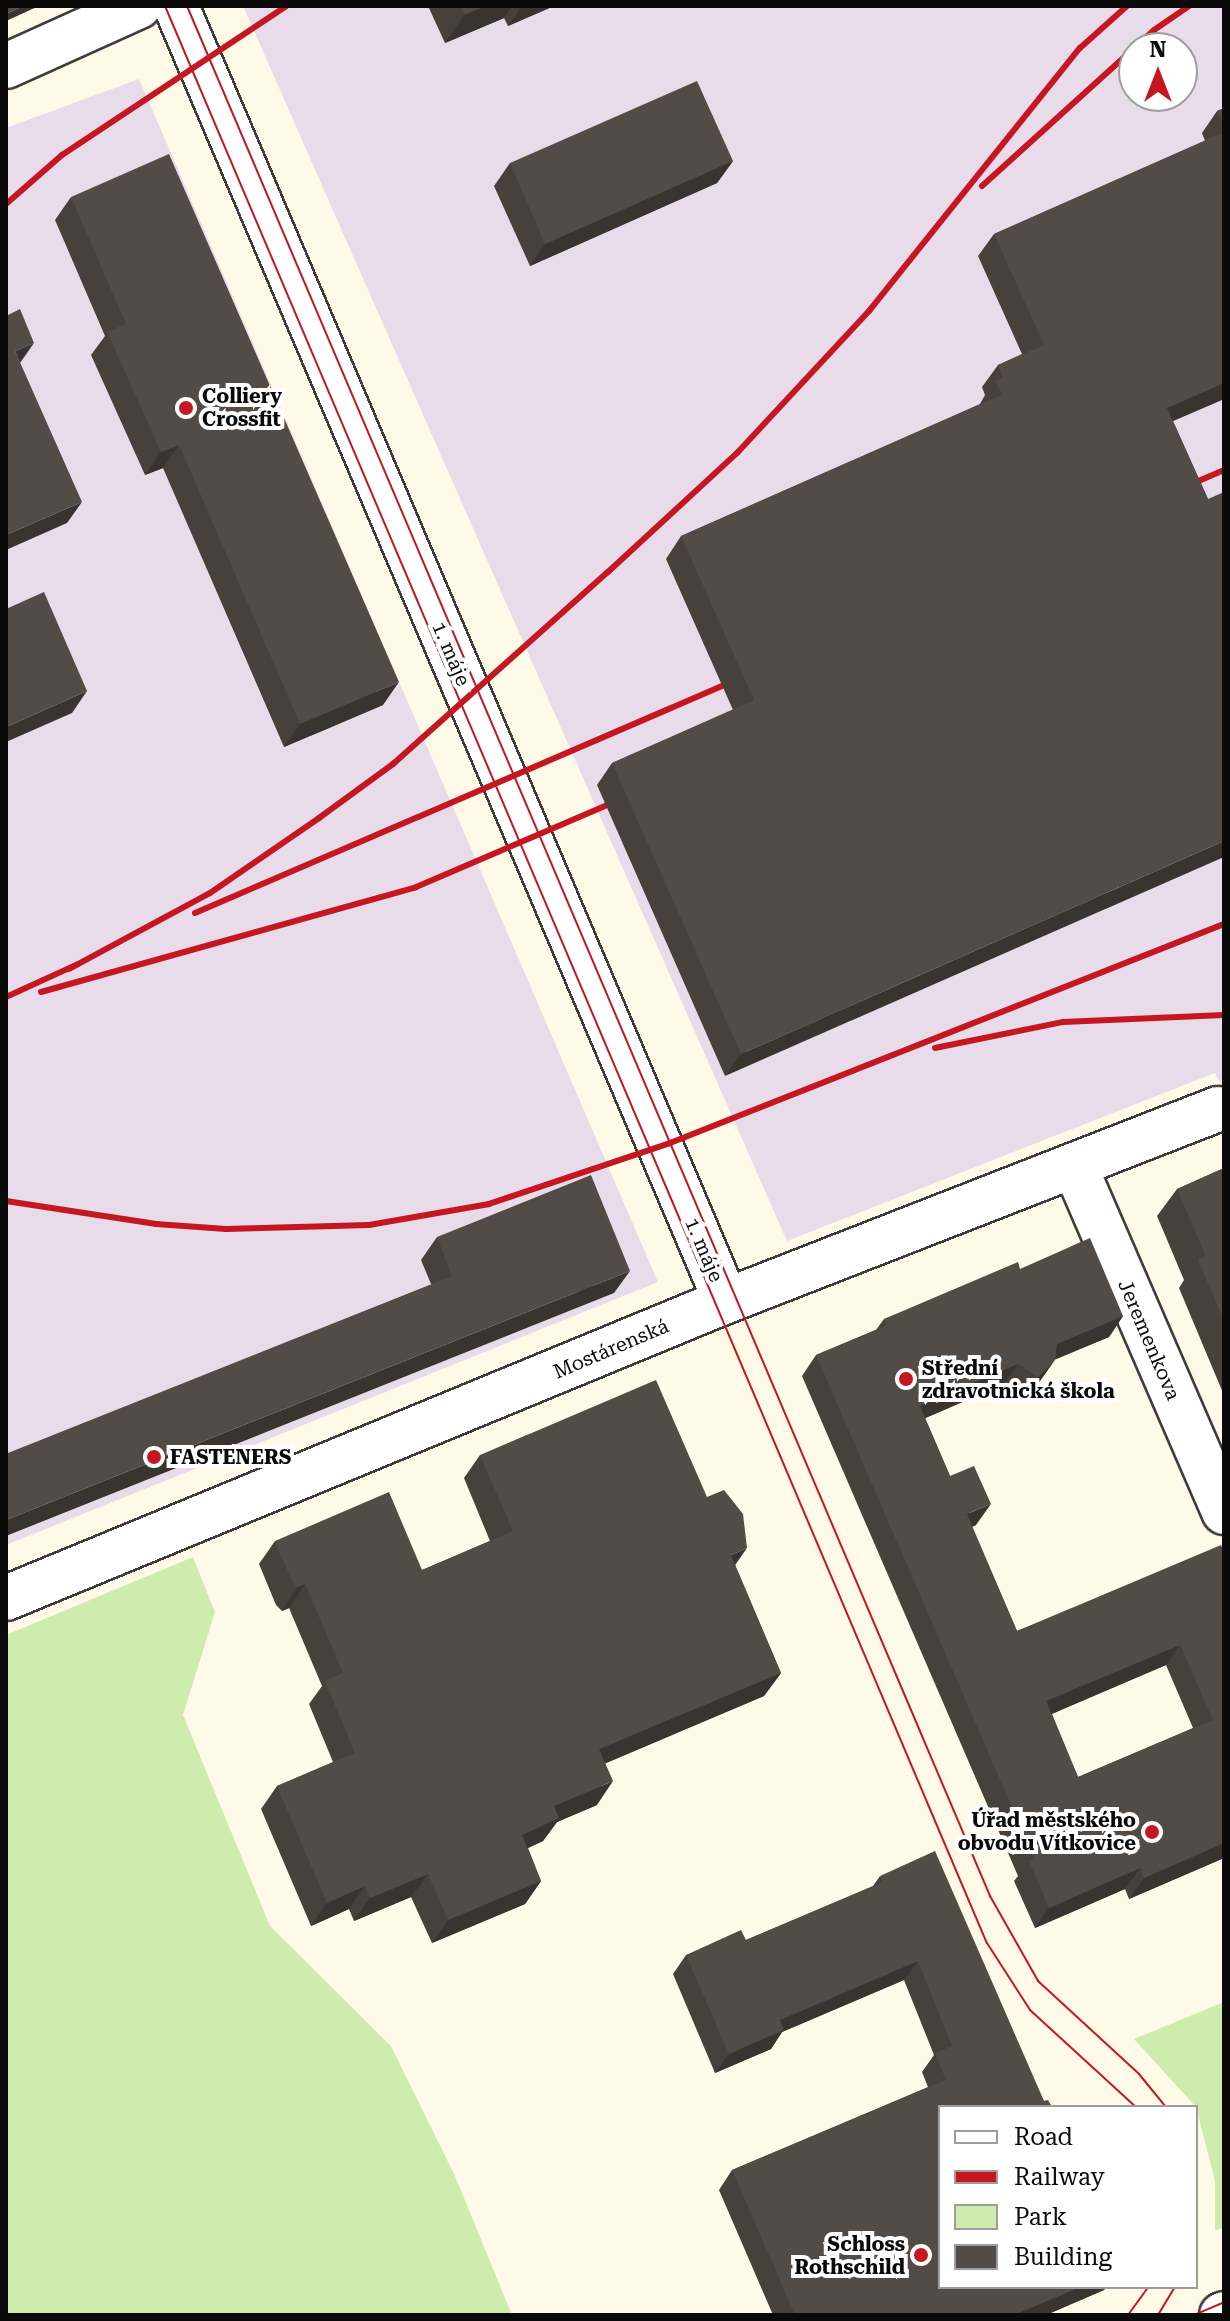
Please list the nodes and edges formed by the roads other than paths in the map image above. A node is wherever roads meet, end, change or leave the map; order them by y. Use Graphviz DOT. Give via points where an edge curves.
graph roads {
  1 [pos="139,6"];
  2 [pos="176,6"];
  3 [pos="6,66"];
  4 [pos="1218,1109"];
  5 [pos="1075,1167"];
  6 [pos="726,1301"];
  7 [pos="1224,1512"];
  8 [pos="6,1598"];
  1 -- 3 [label="street"];
  2 -- 6 [label="street, 1. máje"];
  4 -- 5 [label="street, Mostárenská"];
  5 -- 6 [label="street, Mostárenská"];
  5 -- 7 [label="street, Jeremenkova"];
  6 -- 8 [label="street, Mostárenská"];
}
